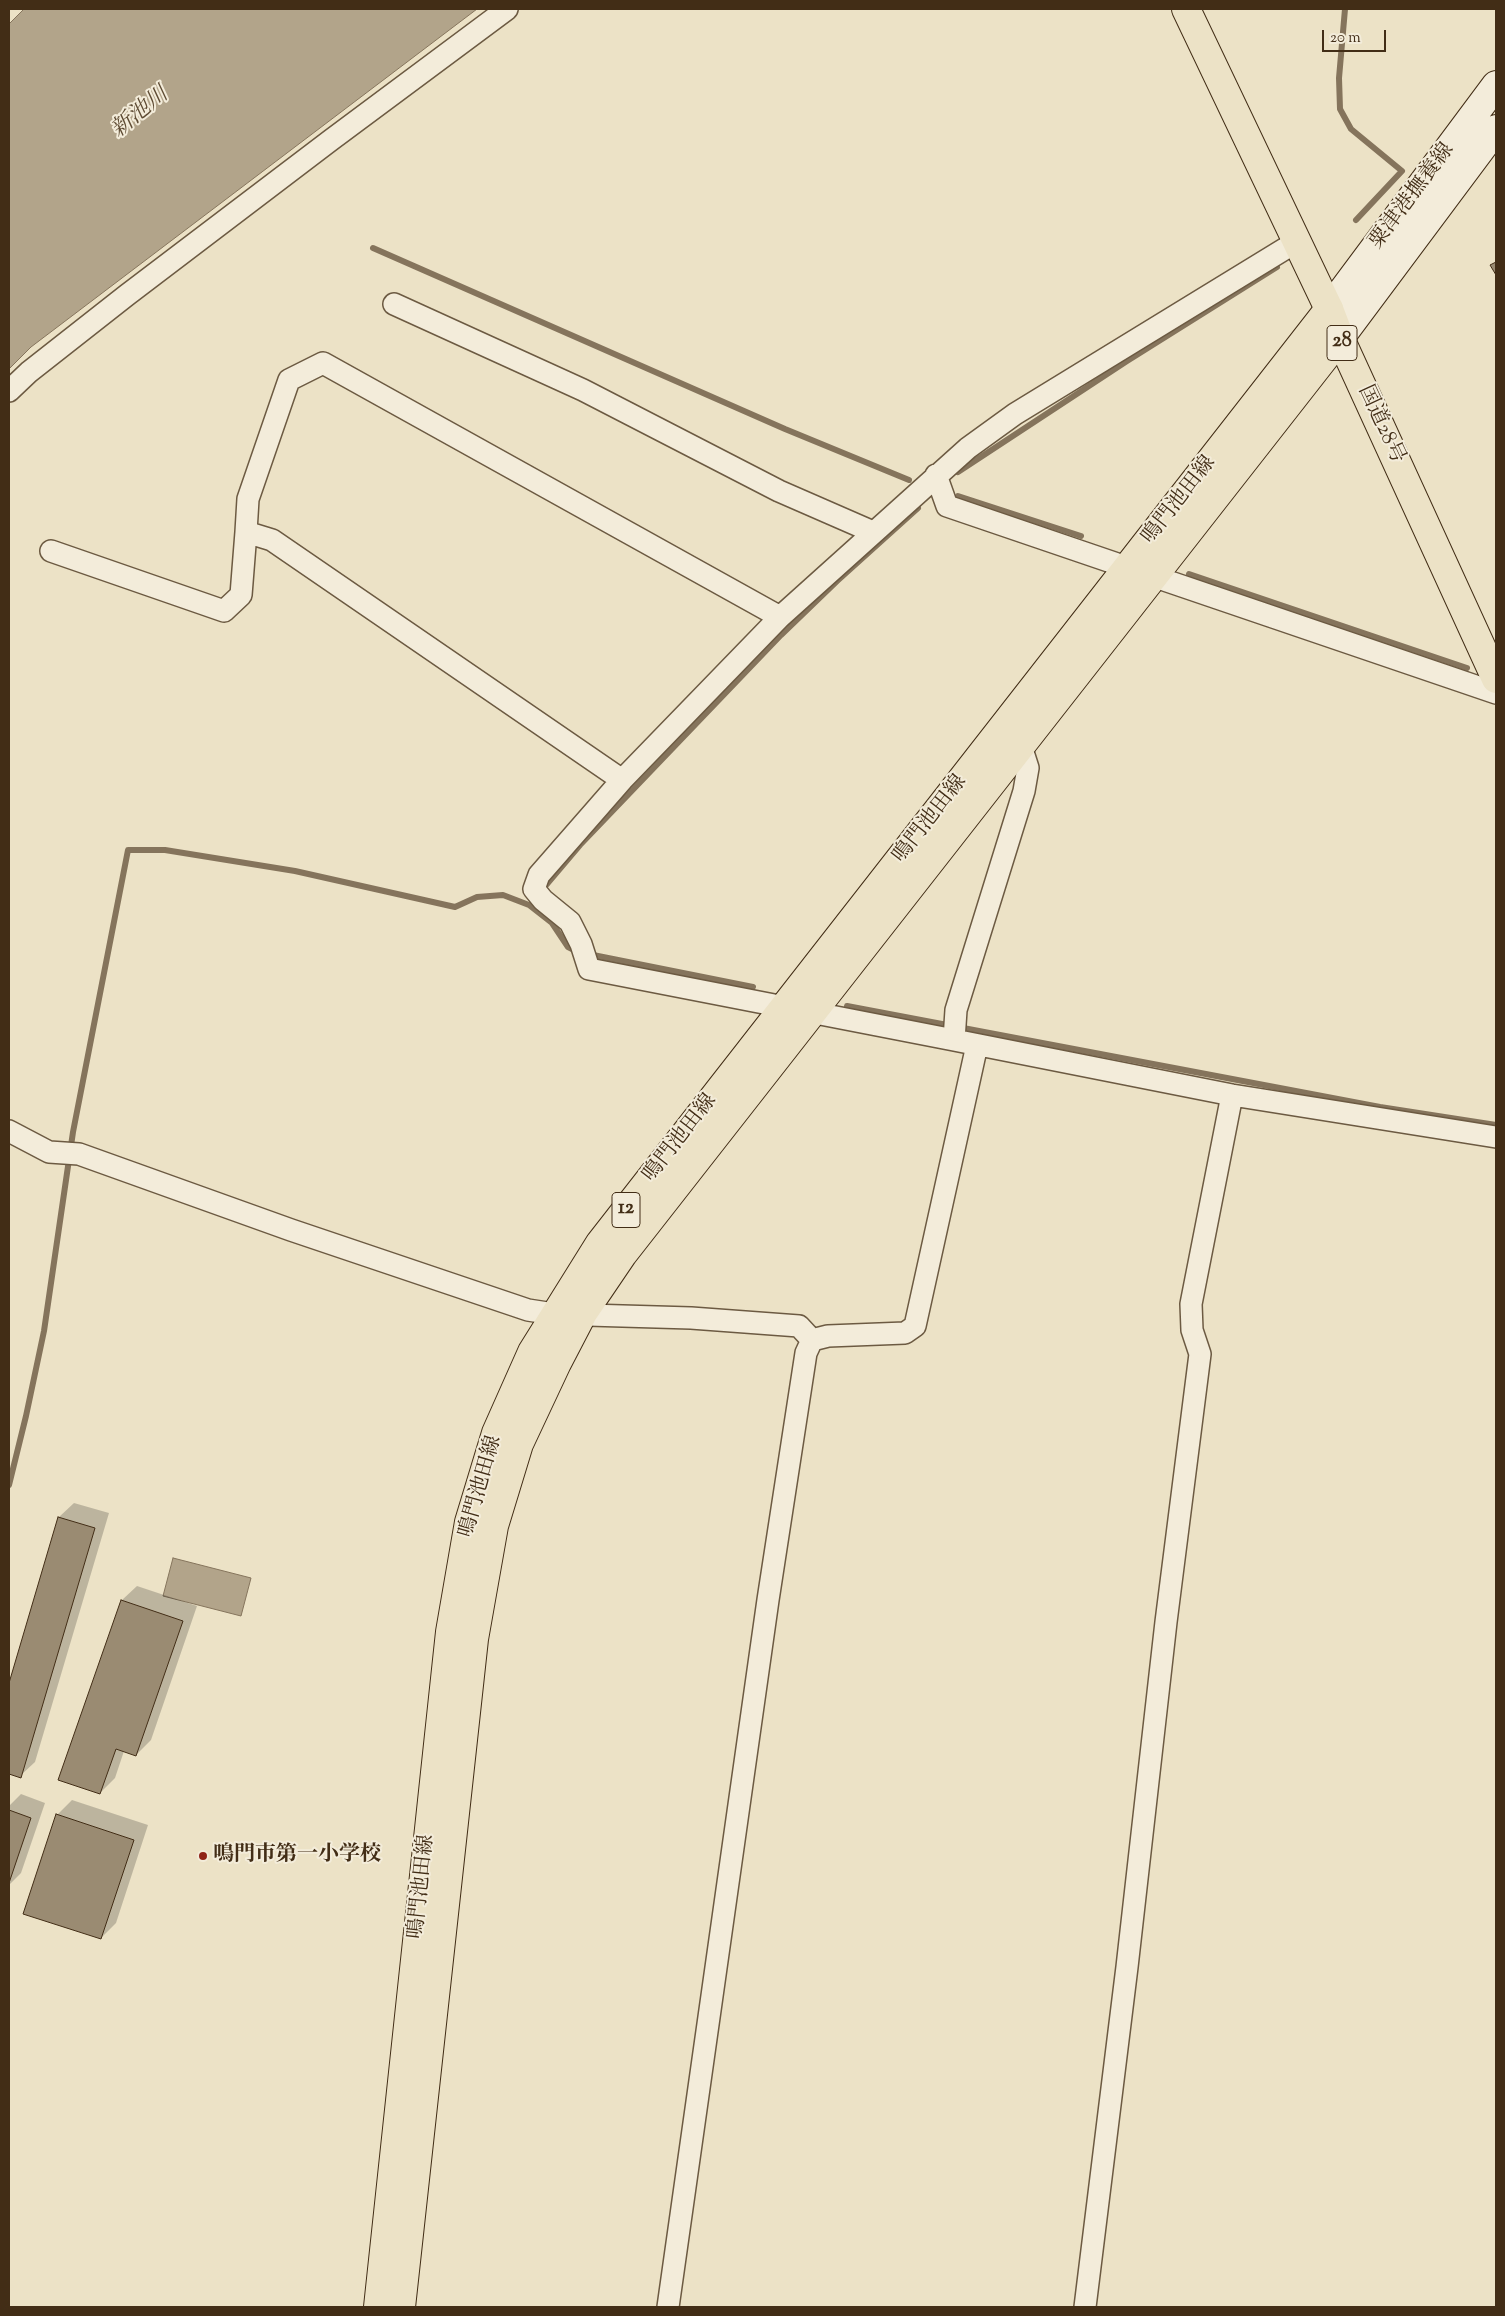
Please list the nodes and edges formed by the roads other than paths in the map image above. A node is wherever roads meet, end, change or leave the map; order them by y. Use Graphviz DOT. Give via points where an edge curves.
graph roads {
  1 [pos="507,9"];
  2 [pos="1186,9"];
  3 [pos="1496,85"];
  4 [pos="1496,129"];
  5 [pos="1296,242"];
  6 [pos="394,304"];
  7 [pos="1329,309"];
  8 [pos="1340,338"];
  9 [pos="9,391"];
  10 [pos="936,475"];
  11 [pos="246,532"];
  12 [pos="873,532"];
  13 [pos="51,551"];
  14 [pos="1128,567"];
  15 [pos="1154,576"];
  16 [pos="780,617"];
  17 [pos="1496,679"];
  18 [pos="1496,694"];
  19 [pos="1021,746"];
  20 [pos="622,780"];
  21 [pos="785,1006"];
  22 [pos="813,1012"];
  23 [pos="954,1036"];
  24 [pos="977,1044"];
  25 [pos="1232,1094"];
  26 [pos="9,1131"];
  27 [pos="1496,1137"];
  28 [pos="554,1314"];
  29 [pos="583,1314"];
  30 [pos="812,1340"];
  31 [pos="378,2307"];
  32 [pos="401,2307"];
  33 [pos="668,2307"];
  34 [pos="1085,2307"];
  1 -- 9 [label="street" via="127,295"];
  2 -- 5 [label="main road, 国道28号 / 28"];
  3 -- 7 [label="main road, 粟津港撫養線"];
  4 -- 8 [label="main road, 粟津港撫養線"];
  5 -- 7 [label="main road, 国道28号 / 28"];
  5 -- 10 [label="street" via="1015,414"];
  6 -- 12 [label="street" via="582,390 780,491"];
  7 -- 8 [label="main road, 国道28号 / 28"];
  7 -- 14 [label="main road, 鳴門池田線 / 12"];
  8 -- 15 [label="main road, 鳴門池田線 / 12"];
  8 -- 17 [label="main road, 国道28号 / 28"];
  10 -- 12 [label="street"];
  10 -- 14 [label="street" via="947,506"];
  11 -- 13 [label="street" via="241,595 224,611"];
  11 -- 16 [label="street" via="248,499 289,380 324,363"];
  11 -- 20 [label="street" via="272,540"];
  12 -- 16 [label="street"];
  14 -- 15 [label="street"];
  14 -- 21 [label="main road, 鳴門池田線 / 12"];
  15 -- 18 [label="street"];
  15 -- 19 [label="main road, 鳴門池田線 / 12"];
  16 -- 20 [label="street"];
  19 -- 22 [label="main road, 鳴門池田線 / 12"];
  19 -- 23 [label="street" via="1028,768 1024,791 956,1010"];
  20 -- 21 [label="street" via="539,875 534,888 543,900 570,922 589,969"];
  21 -- 22 [label="street"];
  21 -- 28 [label="main road, 鳴門池田線 / 12" via="600,1242"];
  22 -- 23 [label="street"];
  22 -- 29 [label="main road, 鳴門池田線 / 12" via="623,1254"];
  23 -- 24 [label="street"];
  24 -- 25 [label="street"];
  24 -- 30 [label="street" via="915,1326 905,1333 828,1336"];
  25 -- 27 [label="street"];
  25 -- 34 [label="street" via="1191,1304 1192,1330 1200,1354"];
  26 -- 28 [label="street" via="50,1152 79,1154 290,1230 528,1310"];
  28 -- 29 [label="street"];
  28 -- 31 [label="main road, 鳴門池田線 / 12" via="532,1352 496,1433 467,1531 450,1632"];
  29 -- 30 [label="street" via="799,1326"];
  29 -- 32 [label="main road, 鳴門池田線 / 12" via="519,1444 492,1536 474,1639"];
  30 -- 33 [label="street" via="806,1353 768,1600"];
}
